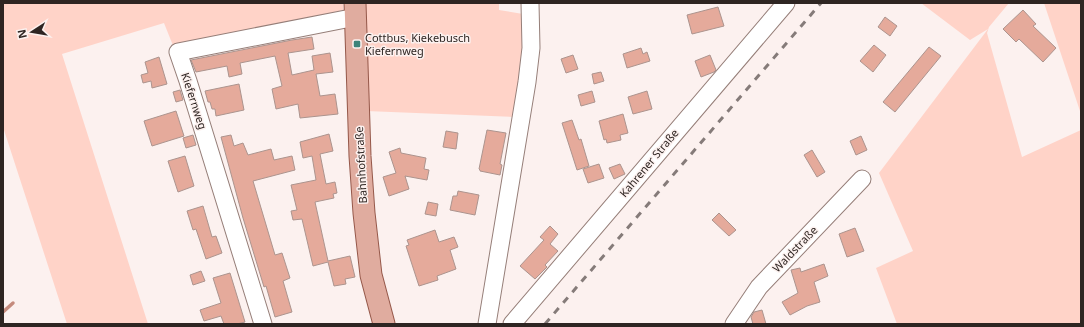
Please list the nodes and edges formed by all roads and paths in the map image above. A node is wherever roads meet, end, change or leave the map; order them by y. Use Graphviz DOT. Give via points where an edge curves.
graph roads {
  1 [pos="530,3"];
  2 [pos="786,3"];
  3 [pos="356,10"];
  4 [pos="862,179"];
  5 [pos="263,324"];
  6 [pos="384,324"];
  7 [pos="487,324"];
  8 [pos="512,324"];
  9 [pos="734,324"];
  1 -- 7 [label="street" via="531,48 527,82"];
  2 -- 8 [label="street, Kahrener Straße"];
  3 -- 5 [label="street, Kiefernweg" via="178,52"];
  3 -- 6 [label="main road, Bahnhofstraße" via="363,208 371,275"];
  4 -- 9 [label="street, Waldstraße" via="760,287"];
}
